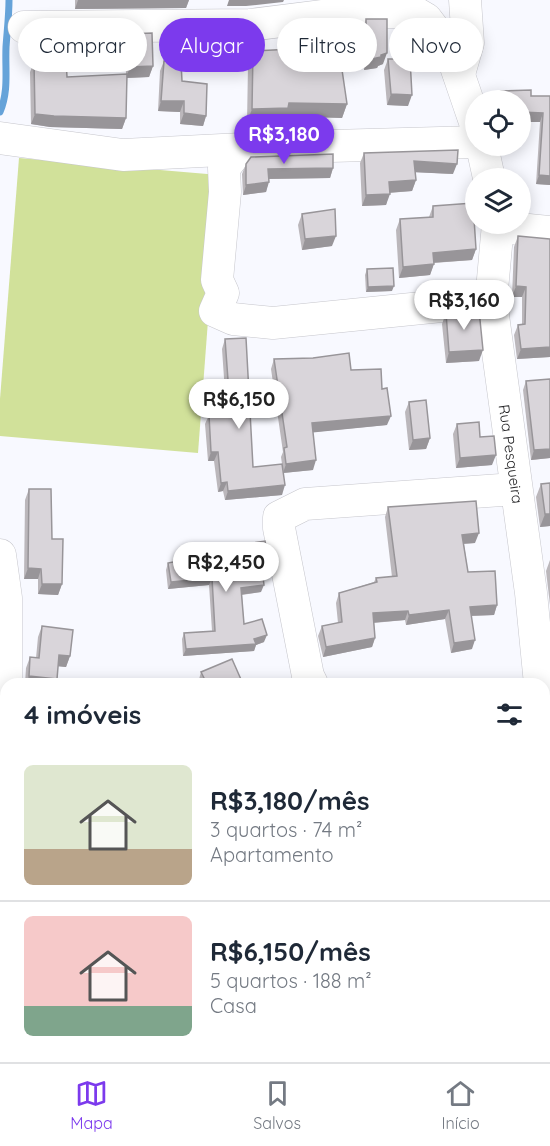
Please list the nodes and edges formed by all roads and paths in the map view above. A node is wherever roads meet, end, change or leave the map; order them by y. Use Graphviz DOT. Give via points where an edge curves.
graph roads {
  1 [pos="465,0"];
  2 [pos="147,26"];
  3 [pos="459,74"];
  4 [pos="465,92"];
  5 [pos="465,142"];
  6 [pos="1,143"];
  7 [pos="238,150"];
  8 [pos="531,229"];
  9 [pos="550,232"];
  10 [pos="497,234"];
  11 [pos="491,301"];
  12 [pos="515,489"];
  13 [pos="0,555"];
  14 [pos="6,678"];
  15 [pos="309,678"];
  16 [pos="539,678"];
  1 -- 3 [label="street" via="468,43"];
  2 -- 3 [label="street" via="250,25 354,12 414,12 438,32"];
  3 -- 4 [label="street"];
  5 -- 7 [label="street"];
  6 -- 7 [label="street" via="123,155"];
  7 -- 11 [label="street" via="224,168 217,280 223,293 215,311 233,319 273,322"];
  8 -- 9 [label="street"];
  10 -- 11 [label="street, Rua Pesqueira"];
  11 -- 12 [label="street, Rua Pesqueira"];
  12 -- 15 [label="street" via="305,504 279,517"];
  12 -- 16 [label="street, Rua Pesqueira"];
  13 -- 14 [label="street" via="6,598"];
}
